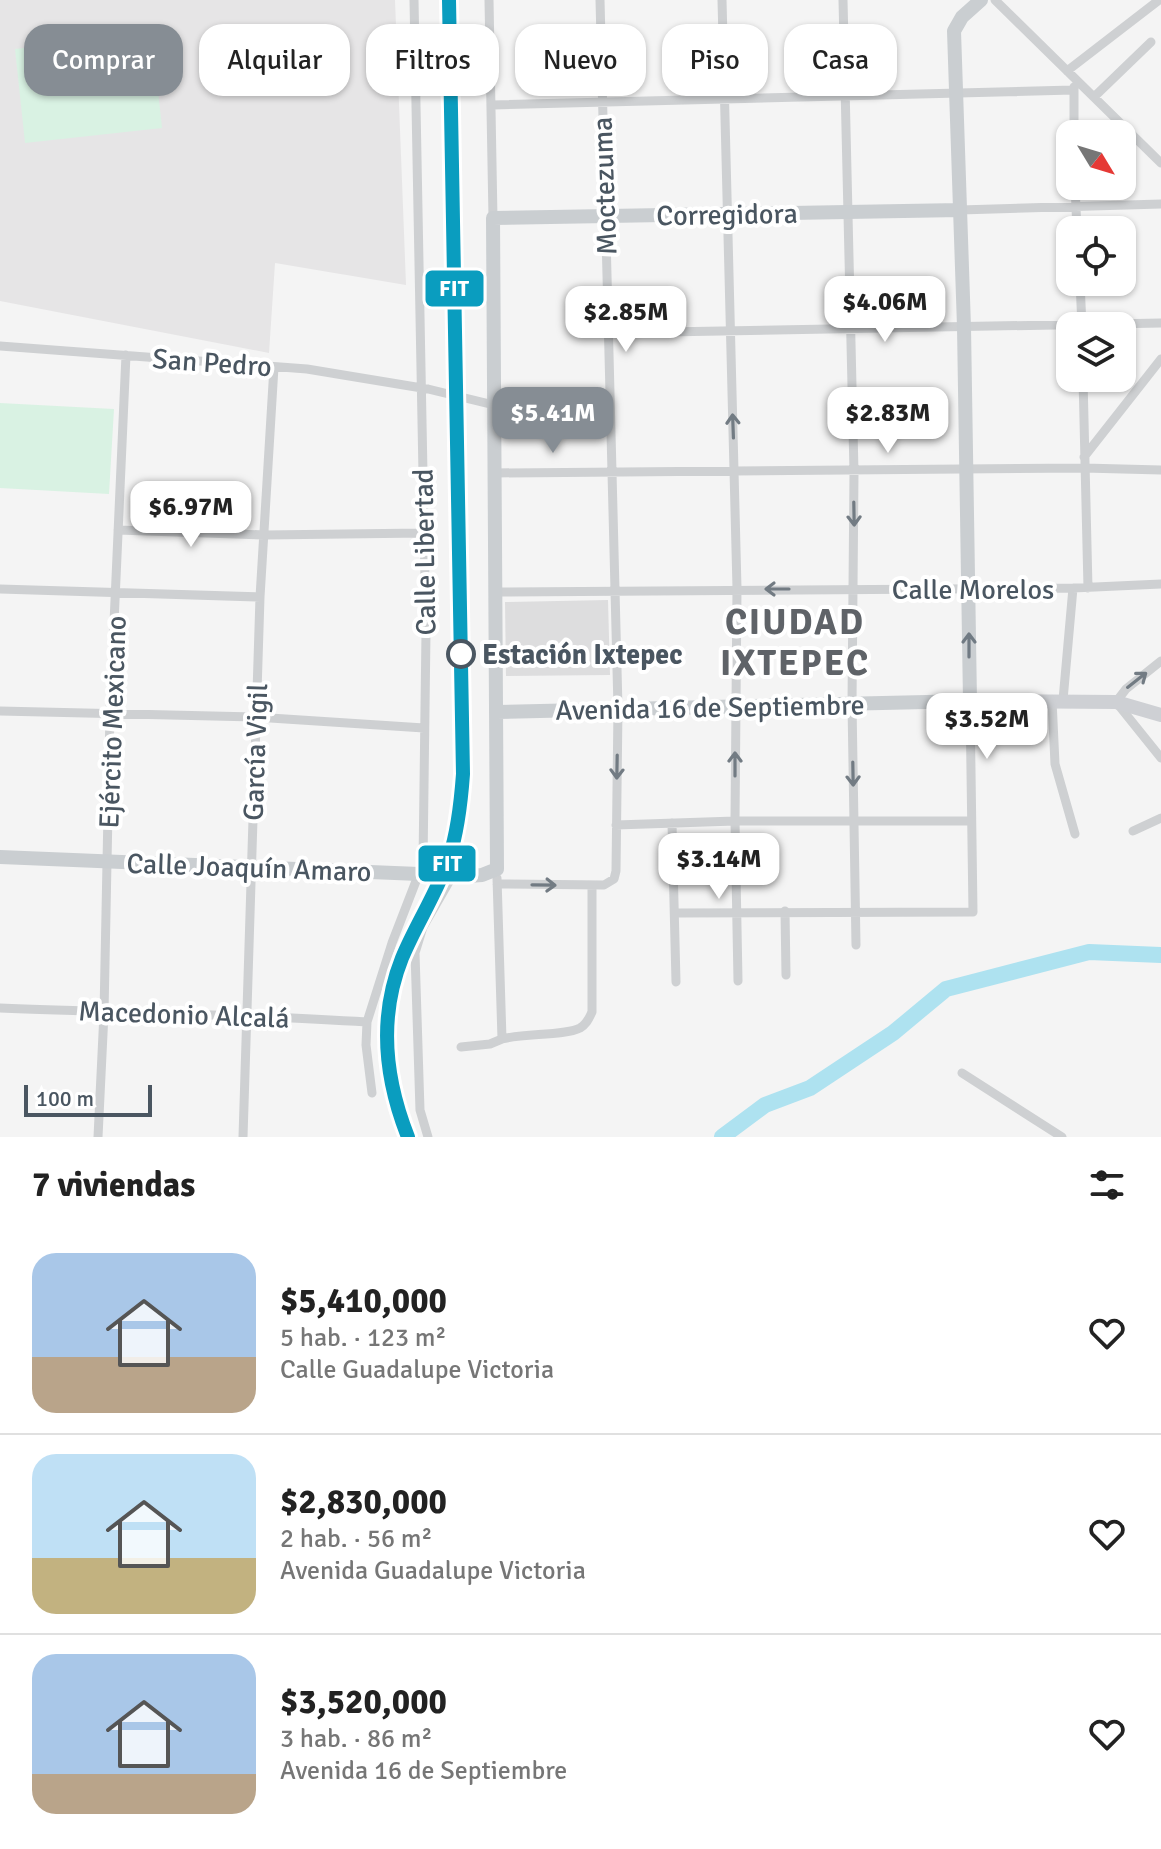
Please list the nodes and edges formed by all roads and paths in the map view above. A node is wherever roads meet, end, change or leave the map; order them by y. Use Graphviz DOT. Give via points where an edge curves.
graph roads {
  1 [pos="414,0"];
  2 [pos="489,0"];
  3 [pos="600,0"];
  4 [pos="722,0"];
  5 [pos="843,0"];
  6 [pos="981,0"];
  7 [pos="995,0"];
  8 [pos="1159,0"];
  9 [pos="844,24"];
  10 [pos="1151,42"];
  11 [pos="1067,71"];
  12 [pos="1075,85"];
  13 [pos="957,91"];
  14 [pos="897,92"];
  15 [pos="802,96"];
  16 [pos="847,96"];
  17 [pos="1094,97"];
  18 [pos="726,101"];
  19 [pos="601,103"];
  20 [pos="493,105"];
  21 [pos="1074,120"];
  22 [pos="1161,163"];
  23 [pos="1076,200"];
  24 [pos="1161,204"];
  25 [pos="1076,206"];
  26 [pos="960,210"];
  27 [pos="727,212"];
  28 [pos="847,212"];
  29 [pos="1076,216"];
  30 [pos="606,217"];
  31 [pos="493,218"];
  32 [pos="1161,323"];
  33 [pos="1136,324"];
  34 [pos="1056,325"];
  35 [pos="964,327"];
  36 [pos="849,328"];
  37 [pos="729,331"];
  38 [pos="609,333"];
  39 [pos="0,346"];
  40 [pos="126,355"];
  41 [pos="1161,359"];
  42 [pos="274,367"];
  43 [pos="422,390"];
  44 [pos="1083,392"];
  45 [pos="494,405"];
  46 [pos="1084,462"];
  47 [pos="1161,470"];
  48 [pos="612,471"];
  49 [pos="966,471"];
  50 [pos="735,472"];
  51 [pos="854,472"];
  52 [pos="495,473"];
  53 [pos="118,530"];
  54 [pos="423,533"];
  55 [pos="265,535"];
  56 [pos="1161,584"];
  57 [pos="737,588"];
  58 [pos="1073,588"];
  59 [pos="1088,588"];
  60 [pos="0,589"];
  61 [pos="855,589"];
  62 [pos="969,589"];
  63 [pos="117,591"];
  64 [pos="497,592"];
  65 [pos="616,592"];
  66 [pos="260,597"];
  67 [pos="1161,661"];
  68 [pos="1058,700"];
  69 [pos="970,701"];
  70 [pos="1116,702"];
  71 [pos="852,704"];
  72 [pos="618,708"];
  73 [pos="735,708"];
  74 [pos="0,711"];
  75 [pos="110,712"];
  76 [pos="497,712"];
  77 [pos="1161,715"];
  78 [pos="255,717"];
  79 [pos="424,728"];
  80 [pos="1161,758"];
  81 [pos="1161,818"];
  82 [pos="854,820"];
  83 [pos="735,821"];
  84 [pos="970,821"];
  85 [pos="672,823"];
  86 [pos="616,825"];
  87 [pos="1133,831"];
  88 [pos="1075,834"];
  89 [pos="0,857"];
  90 [pos="106,862"];
  91 [pos="252,868"];
  92 [pos="421,873"];
  93 [pos="453,875"];
  94 [pos="497,877"];
  95 [pos="592,885"];
  96 [pos="735,911"];
  97 [pos="785,911"];
  98 [pos="854,911"];
  99 [pos="676,913"];
  100 [pos="856,945"];
  101 [pos="786,975"];
  102 [pos="738,981"];
  103 [pos="676,982"];
  104 [pos="0,1008"];
  105 [pos="104,1013"];
  106 [pos="246,1014"];
  107 [pos="367,1022"];
  108 [pos="502,1039"];
  109 [pos="461,1047"];
  110 [pos="962,1073"];
  111 [pos="372,1093"];
  112 [pos="98,1137"];
  113 [pos="243,1137"];
  114 [pos="428,1137"];
  115 [pos="1062,1137"];
  1 -- 43 [label="street, Calle Libertad"];
  2 -- 20 [label="street"];
  3 -- 19 [label="street, Moctezuma"];
  4 -- 18 [label="street"];
  5 -- 9 [label="street"];
  6 -- 13 [label="main road" via="954,31"];
  7 -- 11 [label="street"];
  8 -- 11 [label="street"];
  10 -- 17 [label="street"];
  11 -- 12 [label="street"];
  12 -- 13 [label="street"];
  12 -- 17 [label="street"];
  12 -- 21 [label="street"];
  13 -- 14 [label="street"];
  13 -- 26 [label="main road"];
  15 -- 18 [label="street"];
  16 -- 28 [label="street"];
  17 -- 22 [label="street"];
  18 -- 19 [label="street"];
  18 -- 27 [label="street"];
  19 -- 20 [label="street"];
  19 -- 30 [label="street, Moctezuma"];
  20 -- 31 [label="street"];
  23 -- 25 [label="street"];
  24 -- 25 [label="street"];
  25 -- 26 [label="street"];
  25 -- 29 [label="street"];
  26 -- 28 [label="main road, Corregidora"];
  26 -- 35 [label="main road"];
  27 -- 28 [label="main road, Corregidora"];
  27 -- 30 [label="main road, Corregidora"];
  27 -- 37 [label="street"];
  28 -- 36 [label="street"];
  30 -- 31 [label="main road, Corregidora"];
  30 -- 38 [label="street, Moctezuma"];
  31 -- 45 [label="main road"];
  32 -- 33 [label="street"];
  34 -- 35 [label="street"];
  35 -- 36 [label="street"];
  35 -- 49 [label="main road"];
  36 -- 37 [label="street"];
  36 -- 51 [label="street"];
  37 -- 38 [label="street"];
  50 -- 37 [label="street, one-way"];
  38 -- 48 [label="street, Moctezuma"];
  39 -- 40 [label="street, San Pedro"];
  40 -- 42 [label="street, San Pedro"];
  40 -- 53 [label="street, Ejército Mexicano"];
  41 -- 46 [label="street"];
  42 -- 43 [label="street, San Pedro"];
  42 -- 55 [label="street, García Vigil"];
  43 -- 45 [label="street, San Pedro"];
  43 -- 54 [label="street, Calle Libertad"];
  44 -- 46 [label="street"];
  45 -- 52 [label="main road"];
  46 -- 47 [label="street"];
  46 -- 49 [label="street"];
  46 -- 59 [label="street"];
  48 -- 50 [label="street"];
  48 -- 52 [label="street"];
  48 -- 65 [label="street, Moctezuma"];
  49 -- 51 [label="street"];
  49 -- 62 [label="main road"];
  50 -- 51 [label="street"];
  50 -- 57 [label="street"];
  51 -- 61 [label="street, one-way"];
  52 -- 64 [label="main road"];
  53 -- 55 [label="street"];
  53 -- 63 [label="street, Ejército Mexicano"];
  54 -- 55 [label="street"];
  54 -- 79 [label="street, Calle Libertad"];
  55 -- 66 [label="street, García Vigil"];
  56 -- 59 [label="street, Calle Morelos"];
  61 -- 57 [label="street, Calle Morelos, one-way"];
  57 -- 65 [label="street, Calle Morelos"];
  57 -- 73 [label="street"];
  58 -- 59 [label="street, Calle Morelos"];
  58 -- 62 [label="street, Calle Morelos"];
  58 -- 68 [label="street"];
  60 -- 63 [label="street"];
  61 -- 62 [label="street, Calle Morelos"];
  61 -- 71 [label="street"];
  69 -- 62 [label="main road, one-way"];
  63 -- 66 [label="street"];
  63 -- 75 [label="street, Ejército Mexicano"];
  64 -- 65 [label="street, Calle Morelos"];
  64 -- 76 [label="main road"];
  65 -- 72 [label="street, Moctezuma"];
  66 -- 78 [label="street, García Vigil"];
  70 -- 67 [label="street, one-way"];
  68 -- 69 [label="street, Avenida 16 de Septiembre"];
  68 -- 70 [label="street, Avenida 16 de Septiembre"];
  68 -- 88 [label="street" via="1055,764"];
  69 -- 71 [label="main road, Avenida 16 de Septiembre"];
  69 -- 84 [label="street"];
  70 -- 77 [label="street, Avenida 16 de Septiembre"];
  70 -- 80 [label="street"];
  71 -- 73 [label="main road, Avenida 16 de Septiembre"];
  71 -- 82 [label="street, one-way"];
  72 -- 73 [label="main road, Avenida 16 de Septiembre"];
  72 -- 76 [label="main road, Avenida 16 de Septiembre"];
  72 -- 86 [label="street, Moctezuma, one-way"];
  83 -- 73 [label="street, one-way"];
  74 -- 75 [label="street"];
  75 -- 78 [label="street"];
  75 -- 90 [label="street, Ejército Mexicano"];
  76 -- 94 [label="main road"];
  78 -- 79 [label="street"];
  78 -- 91 [label="street, García Vigil"];
  79 -- 92 [label="street, Calle Libertad"];
  81 -- 87 [label="street"];
  82 -- 83 [label="street"];
  82 -- 84 [label="street"];
  82 -- 98 [label="street"];
  83 -- 85 [label="street"];
  83 -- 96 [label="street"];
  84 -- 98 [label="street" via="973,912"];
  85 -- 86 [label="street"];
  85 -- 99 [label="street"];
  86 -- 95 [label="street, Moctezuma" via="616,871 609,883"];
  89 -- 90 [label="main road, Calle Joaquín Amaro"];
  90 -- 91 [label="main road, Calle Joaquín Amaro"];
  90 -- 105 [label="street, Ejército Mexicano"];
  91 -- 92 [label="main road, Calle Joaquín Amaro"];
  91 -- 106 [label="street, García Vigil"];
  92 -- 93 [label="main road, Calle Joaquín Amaro"];
  92 -- 107 [label="street, Calle Libertad"];
  93 -- 94 [label="main road, Calle Joaquín Amaro"];
  93 -- 114 [label="street" via="423,927 415,953 418,1087"];
  94 -- 95 [label="street, Calle Joaquín Amaro, one-way"];
  94 -- 108 [label="street"];
  95 -- 108 [label="street" via="592,1012 586,1023 578,1029"];
  96 -- 97 [label="street"];
  96 -- 99 [label="street"];
  96 -- 102 [label="street"];
  97 -- 98 [label="street"];
  97 -- 101 [label="street"];
  98 -- 100 [label="street"];
  99 -- 103 [label="street"];
  104 -- 105 [label="street, Macedonio Alcalá"];
  105 -- 106 [label="street, Macedonio Alcalá"];
  105 -- 112 [label="street, Ejército Mexicano"];
  106 -- 107 [label="street, Macedonio Alcalá"];
  106 -- 113 [label="street, García Vigil"];
  107 -- 111 [label="street, Calle Libertad"];
  108 -- 109 [label="street"];
  110 -- 115 [label="street"];
}
